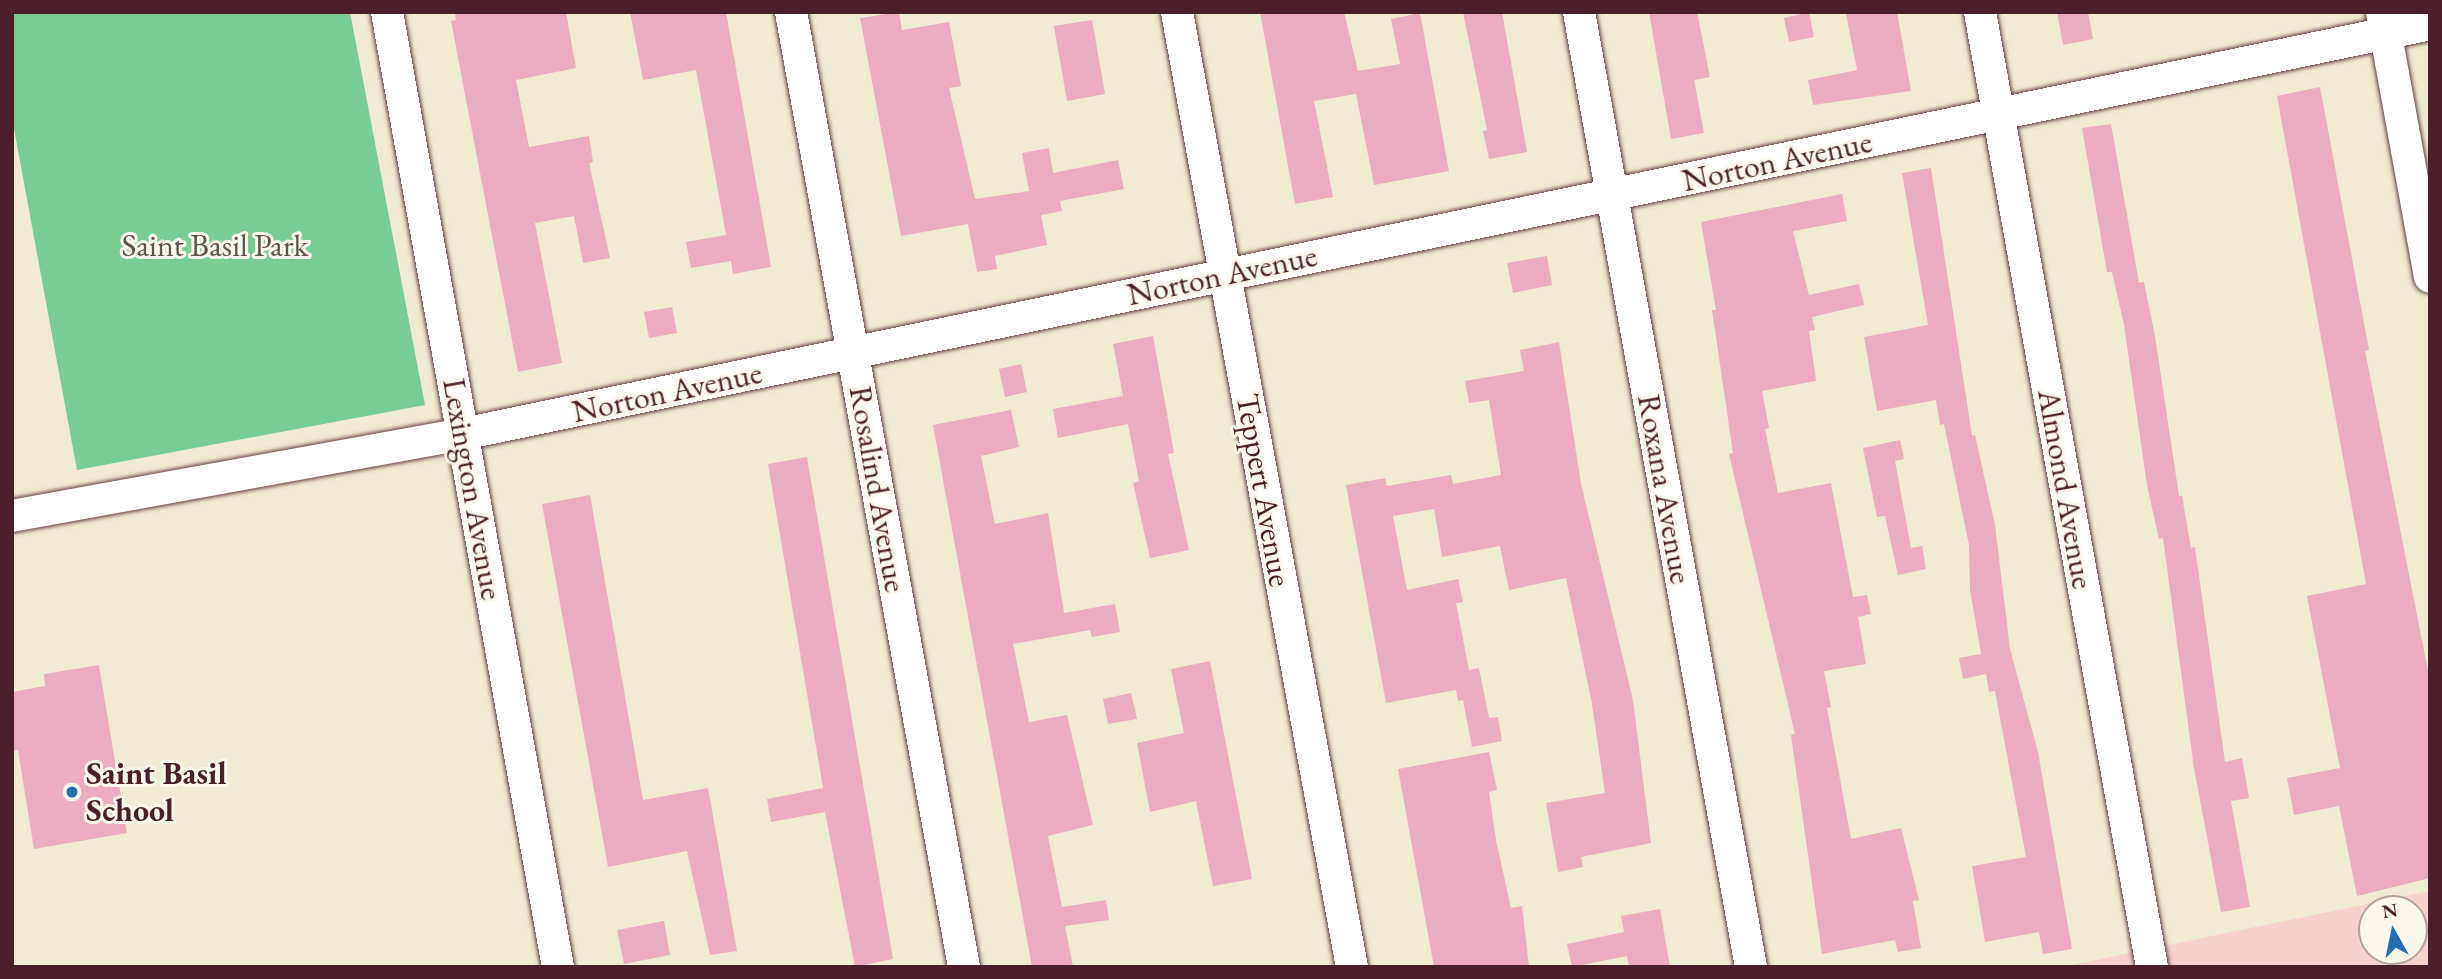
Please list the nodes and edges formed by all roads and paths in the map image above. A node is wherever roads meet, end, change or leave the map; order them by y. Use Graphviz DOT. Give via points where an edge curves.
graph roads {
  1 [pos="387,12"];
  2 [pos="791,12"];
  3 [pos="1177,12"];
  4 [pos="1579,12"];
  5 [pos="1980,12"];
  6 [pos="2384,23"];
  7 [pos="2430,24"];
  8 [pos="1998,114"];
  9 [pos="1613,195"];
  10 [pos="1224,274"];
  11 [pos="2430,276"];
  12 [pos="854,353"];
  13 [pos="463,434"];
  14 [pos="12,516"];
  15 [pos="558,967"];
  16 [pos="964,967"];
  17 [pos="1352,967"];
  18 [pos="1751,967"];
  19 [pos="2152,967"];
  1 -- 13 [label="street, Lexington Avenue"];
  2 -- 12 [label="street, Rosalind Avenue"];
  3 -- 10 [label="street, Teppert Avenue"];
  4 -- 9 [label="street, Roxana Avenue"];
  5 -- 8 [label="street, Almond Avenue"];
  6 -- 7 [label="street, Norton Avenue"];
  6 -- 8 [label="street, Norton Avenue"];
  6 -- 11 [label="street"];
  8 -- 9 [label="street, Norton Avenue"];
  8 -- 19 [label="street, Almond Avenue"];
  9 -- 10 [label="street, Norton Avenue"];
  9 -- 18 [label="street, Roxana Avenue"];
  10 -- 12 [label="street, Norton Avenue"];
  10 -- 17 [label="street, Teppert Avenue"];
  12 -- 13 [label="street, Norton Avenue"];
  12 -- 16 [label="street, Rosalind Avenue"];
  13 -- 14 [label="street, Norton Avenue"];
  13 -- 15 [label="street, Lexington Avenue"];
}
